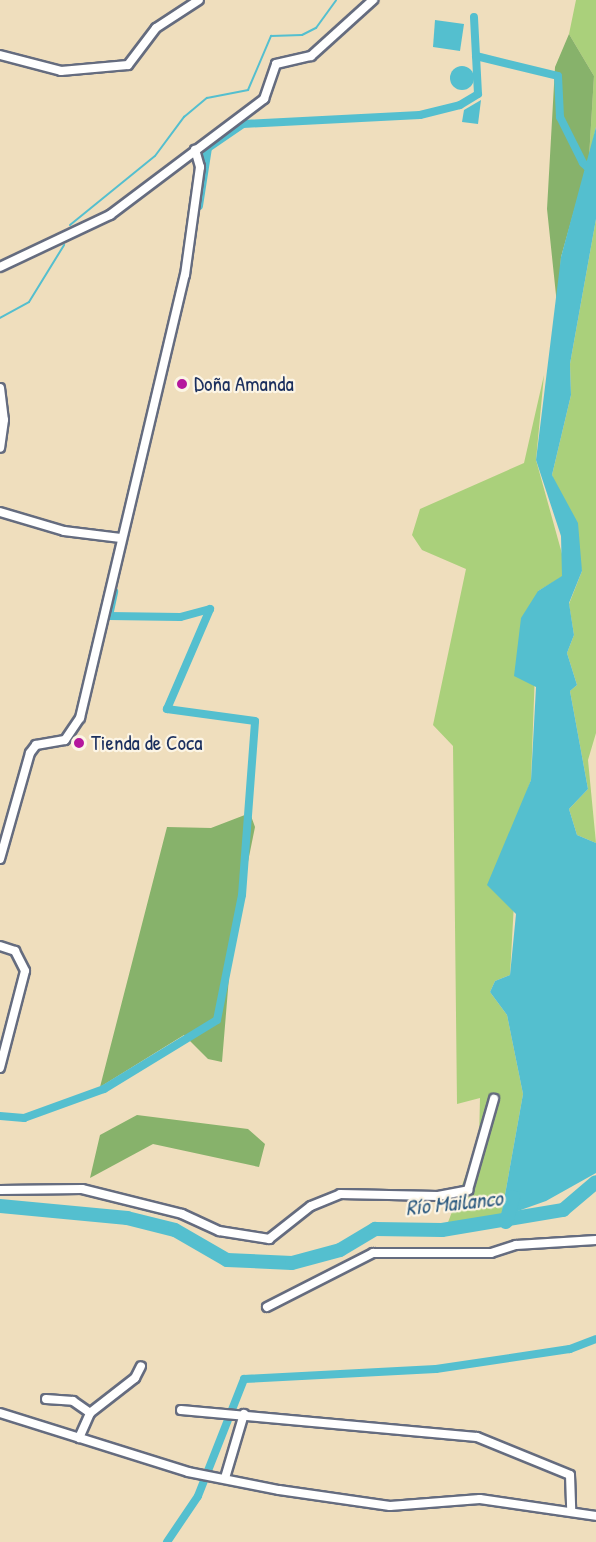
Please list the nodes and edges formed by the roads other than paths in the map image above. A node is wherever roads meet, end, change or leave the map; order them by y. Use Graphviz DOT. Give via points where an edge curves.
graph roads {
  1 [pos="199,0"];
  2 [pos="373,0"];
  3 [pos="0,55"];
  4 [pos="195,150"];
  5 [pos="0,267"];
  6 [pos="0,388"];
  7 [pos="0,448"];
  8 [pos="0,512"];
  9 [pos="121,538"];
  10 [pos="0,859"];
  11 [pos="0,946"];
  12 [pos="0,1068"];
  13 [pos="494,1099"];
  14 [pos="0,1190"];
  15 [pos="596,1240"];
  16 [pos="267,1307"];
  17 [pos="141,1366"];
  18 [pos="46,1399"];
  19 [pos="181,1410"];
  20 [pos="0,1413"];
  21 [pos="90,1413"];
  22 [pos="244,1414"];
  23 [pos="79,1438"];
  24 [pos="225,1478"];
  25 [pos="571,1510"];
  26 [pos="596,1516"];
  1 -- 3 [label="street" via="156,28 128,64 61,71"];
  2 -- 4 [label="street" via="311,56 276,64 264,99"];
  4 -- 5 [label="street" via="110,215"];
  4 -- 9 [label="street" via="200,167 185,274"];
  6 -- 7 [label="street"];
  8 -- 9 [label="street" via="64,531"];
  9 -- 10 [label="street" via="80,718 65,740 36,745 30,753"];
  11 -- 12 [label="street" via="15,951 25,971"];
  13 -- 14 [label="street" via="468,1190 438,1196 340,1194 311,1206 269,1239 219,1231 182,1214 82,1189"];
  15 -- 16 [label="street" via="516,1245 491,1252 373,1252"];
  17 -- 21 [label="street" via="135,1378"];
  18 -- 21 [label="street" via="73,1401"];
  19 -- 22 [label="street"];
  20 -- 23 [label="street"];
  21 -- 23 [label="street"];
  22 -- 24 [label="street"];
  22 -- 25 [label="street" via="477,1437 570,1474"];
  23 -- 24 [label="street" via="188,1472"];
  24 -- 25 [label="street" via="390,1506 480,1499"];
  25 -- 26 [label="street"];
}
